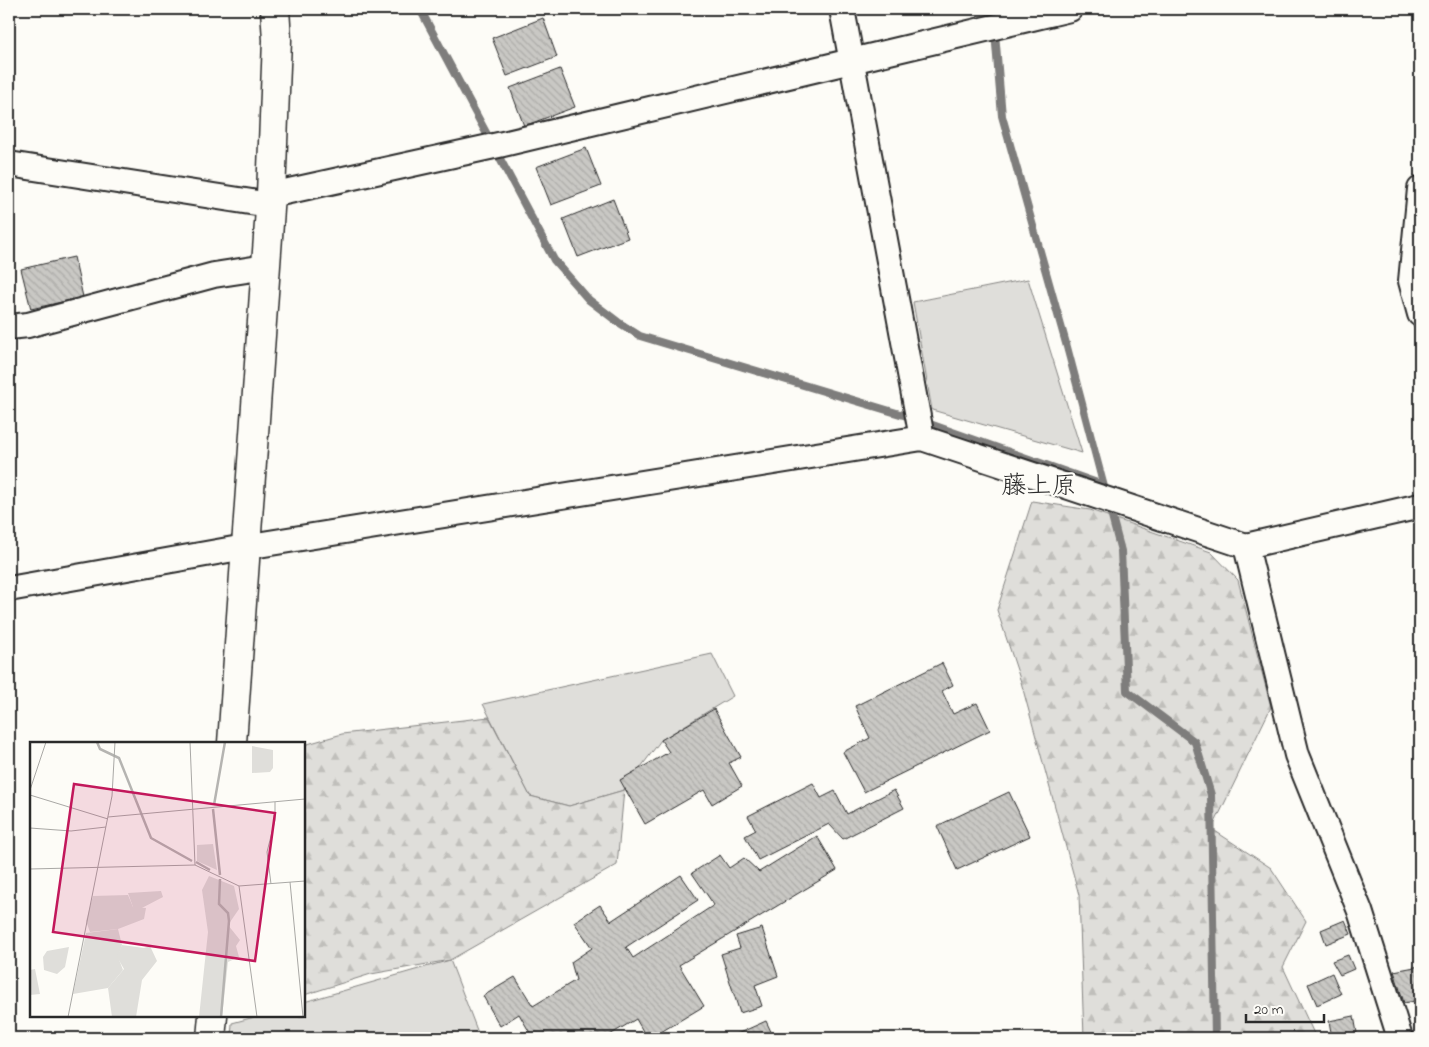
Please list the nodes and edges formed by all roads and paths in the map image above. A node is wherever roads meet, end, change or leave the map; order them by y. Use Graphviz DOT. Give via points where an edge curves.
graph roads {
  1 [pos="275,9"];
  2 [pos="842,9"];
  3 [pos="1070,9"];
  4 [pos="852,61"];
  5 [pos="9,164"];
  6 [pos="1420,189"];
  7 [pos="270,200"];
  8 [pos="266,267"];
  9 [pos="1420,314"];
  10 [pos="9,327"];
  11 [pos="922,438"];
  12 [pos="1420,506"];
  13 [pos="1246,546"];
  14 [pos="245,547"];
  15 [pos="9,589"];
  16 [pos="232,742"];
  17 [pos="213,1017"];
  18 [pos="211,1038"];
  19 [pos="1400,1038"];
  1 -- 7 [label="street" via="277,40"];
  2 -- 4 [label="street"];
  3 -- 4 [label="street"];
  4 -- 7 [label="street"];
  4 -- 11 [label="street"];
  5 -- 7 [label="street"];
  6 -- 9 [label="street" via="1411,281"];
  7 -- 8 [label="street"];
  8 -- 10 [label="street" via="214,275 28,325"];
  8 -- 14 [label="street"];
  11 -- 13 [label="street"];
  11 -- 14 [label="street"];
  12 -- 13 [label="street"];
  13 -- 19 [label="street" via="1297,756 1360,911"];
  14 -- 15 [label="street"];
  14 -- 16 [label="street"];
  17 -- 18 [label="street"];
}
